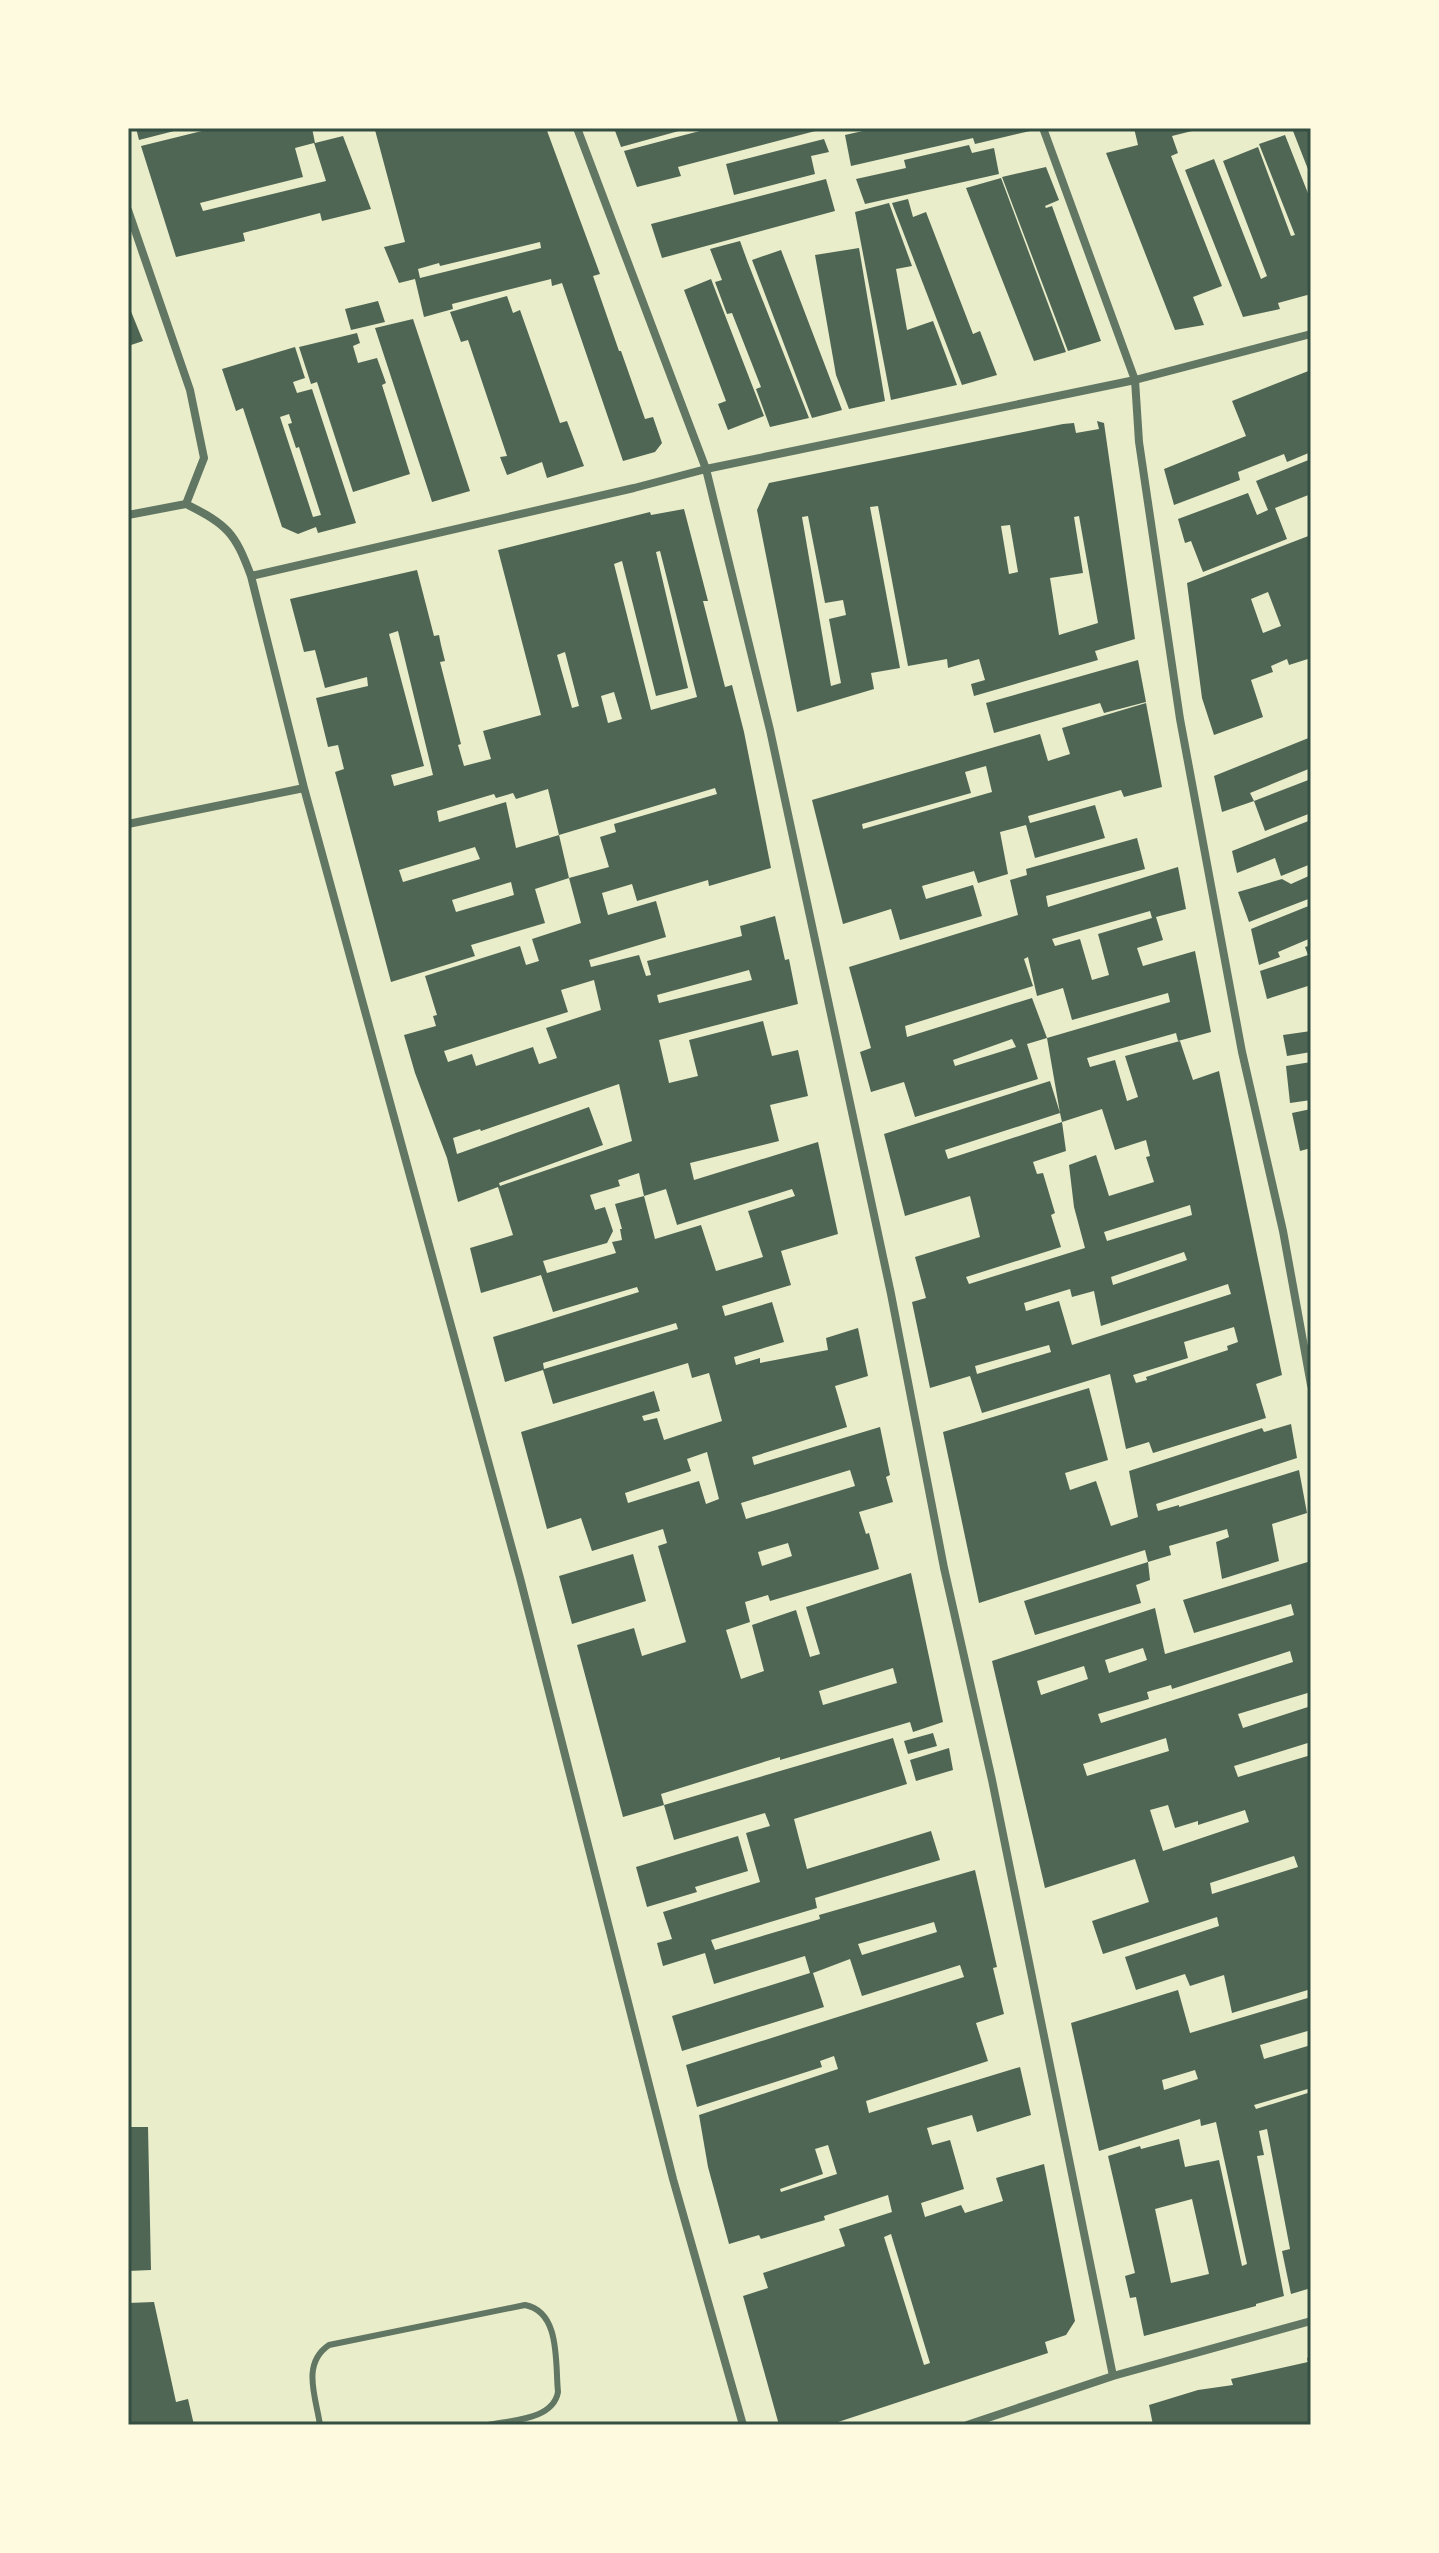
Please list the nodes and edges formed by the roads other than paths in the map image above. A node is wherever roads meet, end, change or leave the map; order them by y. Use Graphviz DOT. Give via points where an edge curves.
graph roads {
  1 [pos="577,128"];
  2 [pos="1043,128"];
  3 [pos="128,210"];
  4 [pos="1311,334"];
  5 [pos="1135,380"];
  6 [pos="706,469"];
  7 [pos="186,504"];
  8 [pos="128,515"];
  9 [pos="251,576"];
  10 [pos="304,788"];
  11 [pos="128,824"];
  12 [pos="1311,1385"];
  13 [pos="1311,2321"];
  14 [pos="1113,2376"];
  15 [pos="320,2425"];
  16 [pos="488,2425"];
  17 [pos="743,2425"];
  18 [pos="967,2425"];
  1 -- 6 [label="street"];
  2 -- 5 [label="street"];
  3 -- 7 [label="street" via="190,390 204,458"];
  4 -- 5 [label="street"];
  5 -- 6 [label="street"];
  5 -- 12 [label="street" via="1139,442 1180,719"];
  6 -- 9 [label="street"];
  6 -- 14 [label="street" via="773,745 884,1264"];
  7 -- 8 [label="street"];
  7 -- 9 [label="street" via="218,520 240,546"];
  9 -- 10 [label="street"];
  10 -- 11 [label="street"];
  10 -- 17 [label="street" via="520,1578 673,2179"];
  13 -- 14 [label="street"];
  14 -- 18 [label="street"];
  15 -- 16 [label="lane" via="311,2374 316,2357 329,2345 525,2305 537,2309 551,2326 555,2402 544,2412"];
}
